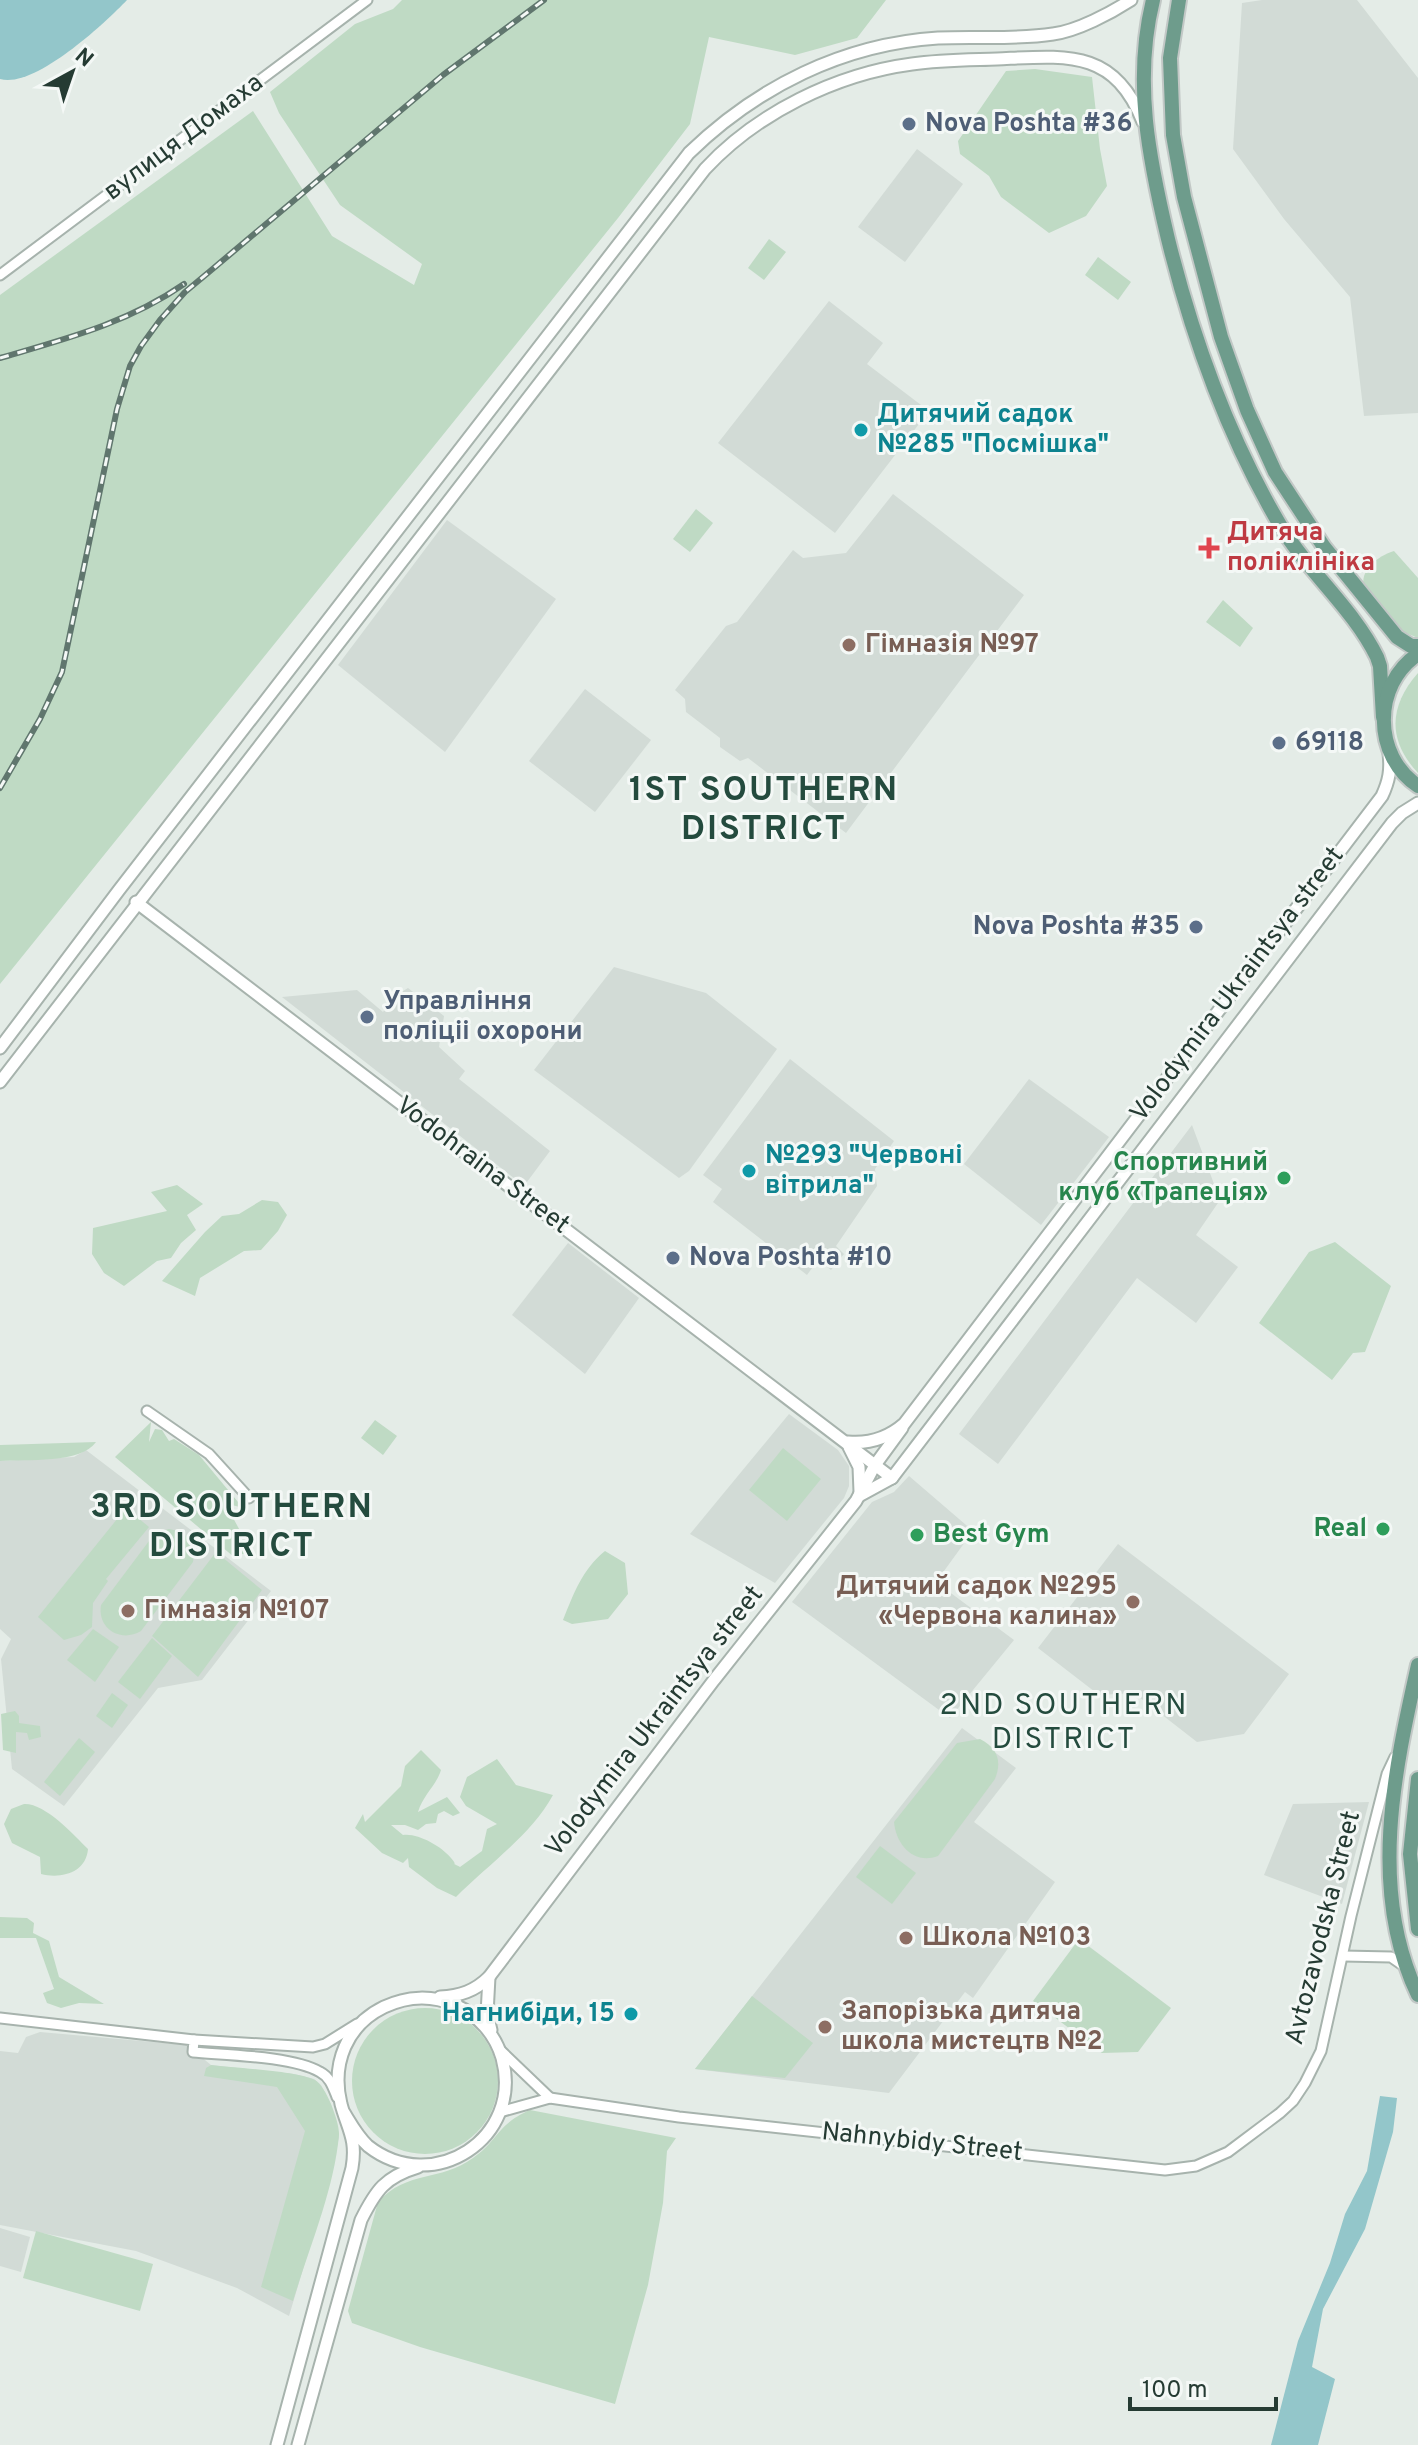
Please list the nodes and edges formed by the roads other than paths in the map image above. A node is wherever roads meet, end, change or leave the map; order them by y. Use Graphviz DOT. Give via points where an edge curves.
graph roads {
  1 [pos="367,0"];
  2 [pos="1131,0"];
  3 [pos="1153,0"];
  4 [pos="1179,0"];
  5 [pos="1144,125"];
  6 [pos="0,275"];
  7 [pos="1206,289"];
  8 [pos="1182,294"];
  9 [pos="1418,646"];
  10 [pos="1418,654"];
  11 [pos="1383,717"];
  12 [pos="1388,749"];
  13 [pos="1418,786"];
  14 [pos="1418,803"];
  15 [pos="119,890"];
  16 [pos="136,902"];
  17 [pos="0,1048"];
  18 [pos="0,1082"];
  19 [pos="147,1411"];
  20 [pos="904,1424"];
  21 [pos="846,1442"];
  22 [pos="875,1465"];
  23 [pos="892,1478"];
  24 [pos="859,1496"];
  25 [pos="249,1498"];
  26 [pos="1418,1665"];
  27 [pos="1400,1746"];
  28 [pos="1418,1779"];
  29 [pos="1418,1929"];
  30 [pos="1343,1956"];
  31 [pos="1404,1966"];
  32 [pos="489,1977"];
  33 [pos="1418,1995"];
  34 [pos="431,1998"];
  35 [pos="0,2018"];
  36 [pos="360,2022"];
  37 [pos="194,2040"];
  38 [pos="499,2049"];
  39 [pos="550,2098"];
  40 [pos="343,2111"];
  41 [pos="500,2112"];
  42 [pos="1280,2113"];
  43 [pos="423,2166"];
  44 [pos="277,2445"];
  45 [pos="298,2445"];
  1 -- 6 [label="street, вулиця Домаха"];
  2 -- 15 [label="street" via="1056,34 937,38 859,50 793,77 705,138"];
  3 -- 5 [label="main road" via="1144,34"];
  4 -- 7 [label="main road" via="1170,58 1173,135"];
  5 -- 8 [label="main road"];
  5 -- 16 [label="street" via="1124,85 1095,63 1003,59 880,70 798,101 741,136 705,169"];
  7 -- 8 [label="main road"];
  7 -- 9 [label="main road" via="1247,410 1288,494 1397,637"];
  8 -- 11 [label="main road" via="1226,421 1250,471 1282,528 1377,657"];
  10 -- 11 [label="main road, Volodymira Ukraintsya street" via="1393,685"];
  11 -- 12 [label="main road, Volodymira Ukraintsya street"];
  12 -- 13 [label="main road, Volodymira Ukraintsya street"];
  12 -- 20 [label="street, Volodymira Ukraintsya street" via="1391,767 1382,796"];
  14 -- 23 [label="street, Volodymira Ukraintsya street" via="1392,823"];
  15 -- 16 [label="street, Vodohraina Street"];
  15 -- 17 [label="street"];
  16 -- 18 [label="street"];
  16 -- 21 [label="street, Vodohraina Street"];
  19 -- 25 [label="street" via="209,1454"];
  20 -- 21 [label="street" via="879,1439"];
  20 -- 22 [label="street, Volodymira Ukraintsya street"];
  21 -- 22 [label="street, Vodohraina Street"];
  21 -- 24 [label="street" via="859,1467"];
  22 -- 23 [label="street, Vodohraina Street"];
  22 -- 24 [label="street, Volodymira Ukraintsya street"];
  23 -- 24 [label="street, Volodymira Ukraintsya street"];
  24 -- 32 [label="street, Volodymira Ukraintsya street"];
  26 -- 27 [label="main road, Avtozavodska Street"];
  27 -- 30 [label="street, Avtozavodska Street" via="1387,1774"];
  27 -- 31 [label="main road, Avtozavodska Street" via="1389,1849"];
  28 -- 29 [label="main road" via="1410,1854"];
  30 -- 31 [label="street" via="1391,1957"];
  30 -- 42 [label="street, Avtozavodska Street" via="1321,2051 1305,2083"];
  31 -- 33 [label="main road, Avtozavodska Street"];
  32 -- 34 [label="street, Volodymira Ukraintsya street" via="461,1995"];
  32 -- 38 [label="street, Volodymira Ukraintsya street" via="487,2014"];
  34 -- 36 [label="street, Volodymira Ukraintsya street" via="393,2003"];
  34 -- 38 [label="street, Volodymira Ukraintsya street" via="478,2019"];
  35 -- 37 [label="street"];
  36 -- 37 [label="street" via="313,2047"];
  36 -- 40 [label="street" via="339,2067"];
  37 -- 40 [label="street" via="193,2052 319,2071 330,2080"];
  38 -- 39 [label="street"];
  38 -- 41 [label="street, Volodymira Ukraintsya street" via="505,2070"];
  39 -- 41 [label="street, Nahnybidy Street"];
  39 -- 42 [label="street, Nahnybidy Street" via="1165,2170 1196,2166 1228,2152"];
  40 -- 43 [label="street" via="369,2146 388,2158"];
  40 -- 44 [label="street" via="355,2148 352,2168"];
  41 -- 43 [label="street, Volodymira Ukraintsya street" via="475,2147"];
  43 -- 45 [label="street, Volodymira Ukraintsya street" via="383,2183 361,2220"];
}
